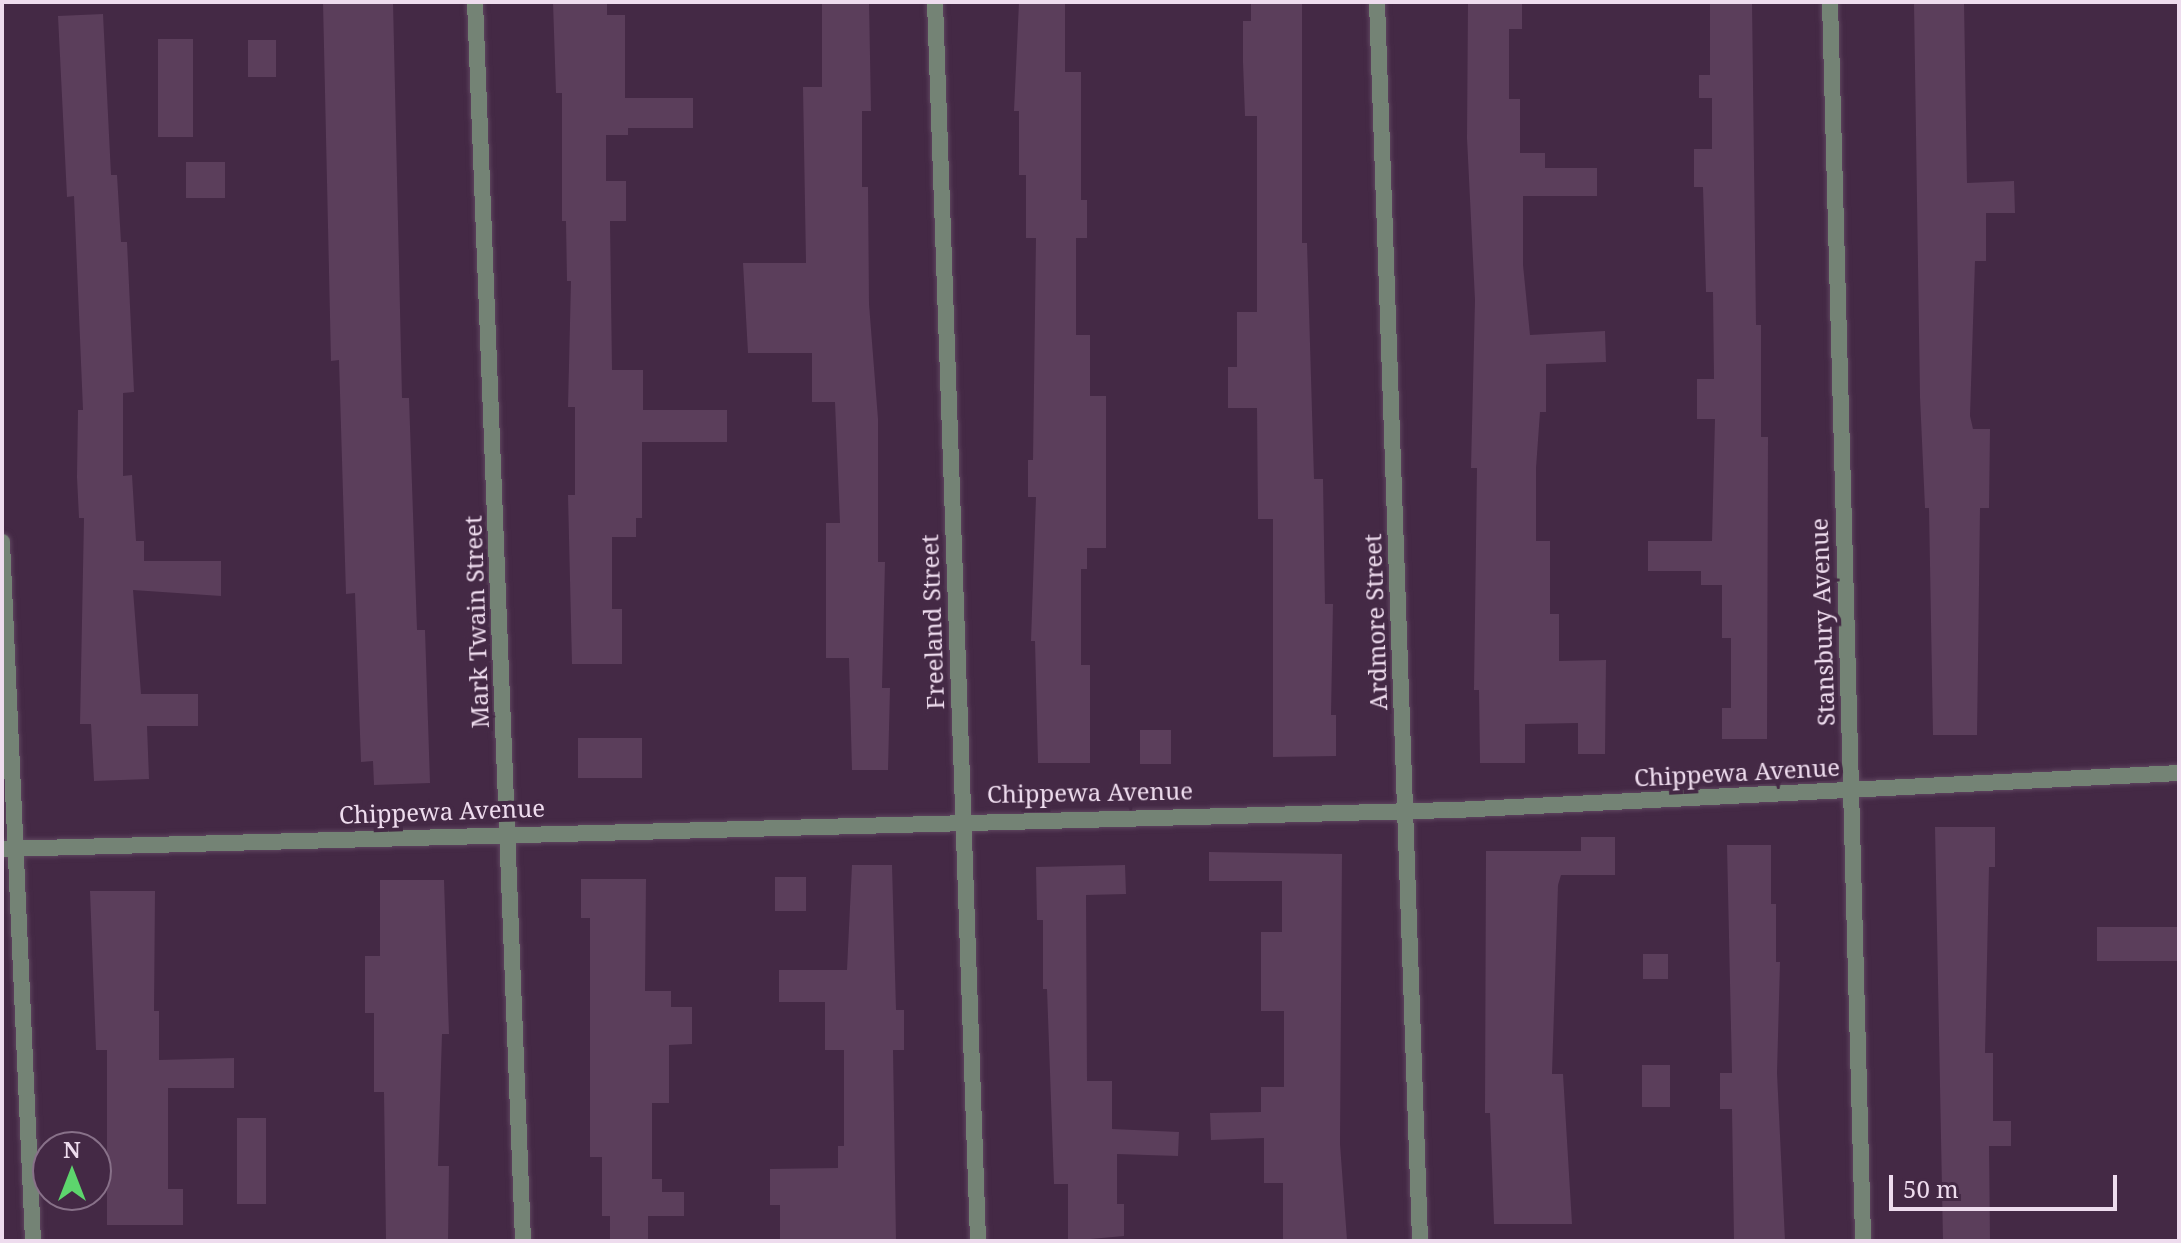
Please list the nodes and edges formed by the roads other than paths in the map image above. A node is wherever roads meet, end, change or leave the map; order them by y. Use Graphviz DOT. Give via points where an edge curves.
graph roads {
  1 [pos="475,2"];
  2 [pos="935,2"];
  3 [pos="1377,2"];
  4 [pos="1830,2"];
  5 [pos="2,542"];
  6 [pos="2179,773"];
  7 [pos="1851,790"];
  8 [pos="1405,810"];
  9 [pos="963,820"];
  10 [pos="508,833"];
  11 [pos="9,849"];
  12 [pos="33,1241"];
  13 [pos="523,1241"];
  14 [pos="978,1241"];
  15 [pos="1420,1241"];
  16 [pos="1863,1241"];
  1 -- 10 [label="street, Mark Twain Street"];
  2 -- 9 [label="street, Freeland Street"];
  3 -- 8 [label="street, Ardmore Street"];
  4 -- 7 [label="street, Stansbury Avenue"];
  5 -- 11 [label="street"];
  6 -- 7 [label="street, Chippewa Avenue"];
  7 -- 8 [label="street, Chippewa Avenue"];
  7 -- 16 [label="street, Stansbury Avenue"];
  8 -- 9 [label="street, Chippewa Avenue"];
  8 -- 15 [label="street, Ardmore Street"];
  9 -- 10 [label="street, Chippewa Avenue"];
  9 -- 14 [label="street, Freeland Street"];
  10 -- 11 [label="street, Chippewa Avenue"];
  10 -- 13 [label="street, Mark Twain Street"];
  11 -- 12 [label="street"];
}
